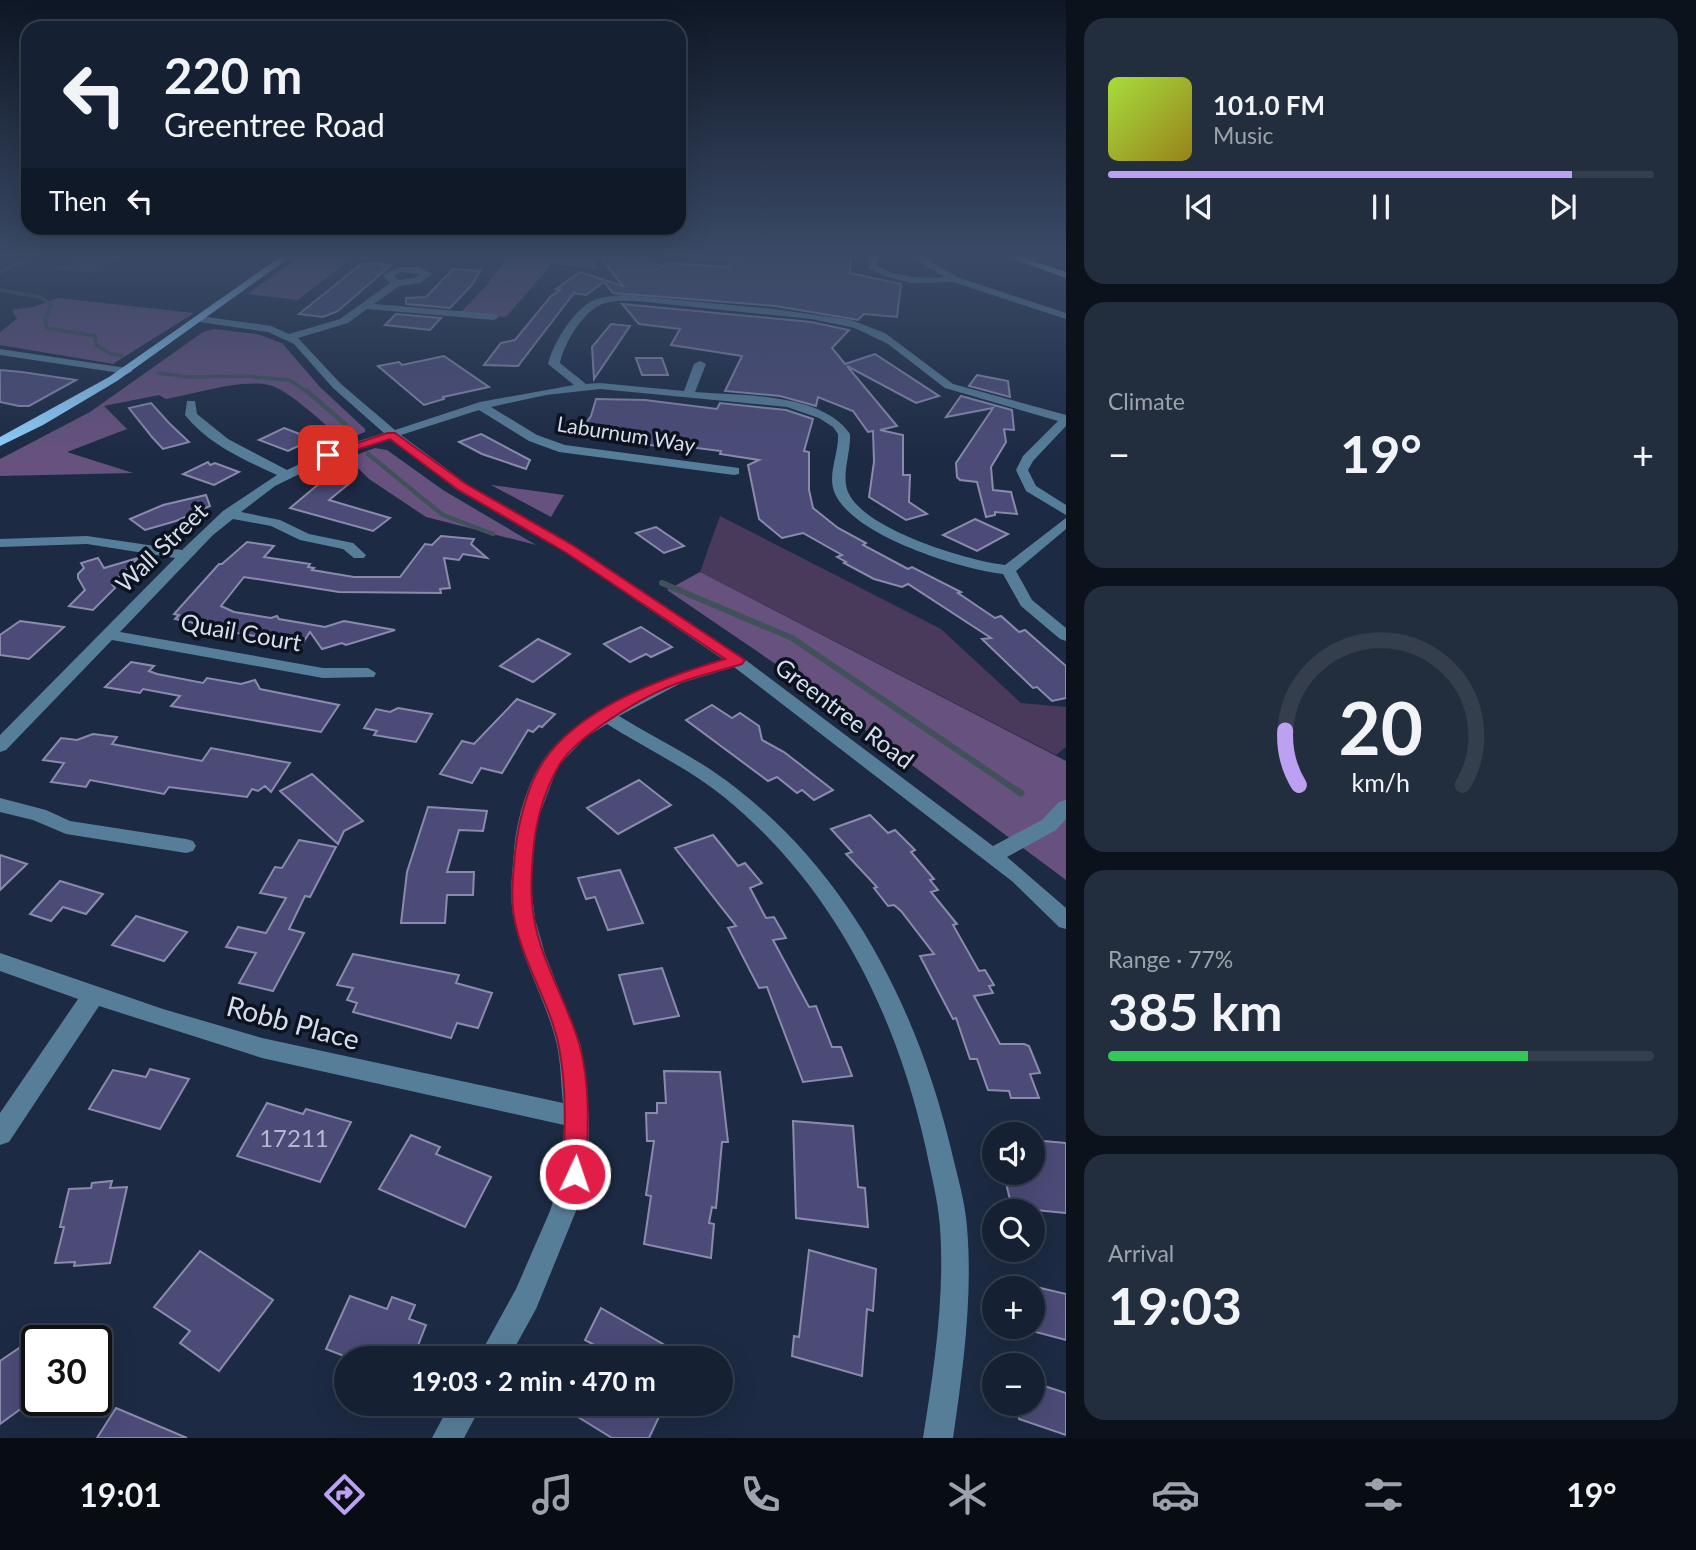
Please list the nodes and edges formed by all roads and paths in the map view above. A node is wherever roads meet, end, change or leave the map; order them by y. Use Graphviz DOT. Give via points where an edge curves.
graph roads {
  1 [pos="196,322"];
  2 [pos="224,322"];
  3 [pos="340,322"];
  4 [pos="578,322"];
  5 [pos="836,322"];
  6 [pos="290,337"];
  7 [pos="0,352"];
  8 [pos="700,364"];
  9 [pos="127,371"];
  10 [pos="583,387"];
  11 [pos="689,393"];
  12 [pos="191,404"];
  13 [pos="480,406"];
  14 [pos="1066,419"];
  15 [pos="391,435"];
  16 [pos="0,442"];
  17 [pos="734,471"];
  18 [pos="286,474"];
  19 [pos="1066,511"];
  20 [pos="228,514"];
  21 [pos="1066,522"];
  22 [pos="0,542"];
  23 [pos="184,555"];
  24 [pos="359,555"];
  25 [pos="1007,570"];
  26 [pos="107,634"];
  27 [pos="1066,636"];
  28 [pos="737,660"];
  29 [pos="368,673"];
  30 [pos="607,716"];
  31 [pos="0,746"];
  32 [pos="0,805"];
  33 [pos="1066,807"];
  34 [pos="186,846"];
  35 [pos="992,856"];
  36 [pos="1066,921"];
  37 [pos="0,962"];
  38 [pos="93,996"];
  39 [pos="577,1117"];
  40 [pos="0,1135"];
  41 [pos="500,1346"];
  42 [pos="460,1416"];
  43 [pos="447,1438"];
  44 [pos="938,1438"];
  1 -- 9 [label="main road"];
  2 -- 6 [label="street, Greentree Road"];
  3 -- 6 [label="street"];
  4 -- 10 [label="street" via="561,343 554,364"];
  5 -- 14 [label="street" via="872,331 949,386"];
  6 -- 15 [label="street, Greentree Road"];
  7 -- 9 [label="street"];
  8 -- 11 [label="street"];
  9 -- 16 [label="main road" via="58,414"];
  10 -- 11 [label="street, Wall Street"];
  10 -- 13 [label="street, Wall Street"];
  11 -- 25 [label="street, Wall Street" via="788,404 823,415 844,434 838,488 853,509 932,554"];
  12 -- 18 [label="street" via="191,415 207,431"];
  13 -- 15 [label="street, Wall Street"];
  13 -- 17 [label="street, Laburnum Way" via="533,438 563,449"];
  14 -- 19 [label="street" via="1022,470 1031,488"];
  15 -- 18 [label="street, Wall Street"];
  15 -- 28 [label="street, Greentree Road" via="462,487 570,549"];
  18 -- 20 [label="street, Wall Street"];
  20 -- 23 [label="street, Wall Street"];
  20 -- 24 [label="street" via="275,523 304,537 348,546"];
  21 -- 25 [label="street"];
  22 -- 23 [label="street" via="87,540"];
  23 -- 26 [label="street, Wall Street"];
  25 -- 27 [label="street" via="1026,603"];
  26 -- 29 [label="street, Quail Court" via="323,673"];
  26 -- 31 [label="street, Wall Street"];
  28 -- 30 [label="street" via="675,679"];
  28 -- 35 [label="street, Greentree Road"];
  30 -- 39 [label="street" via="580,733 550,764 526,824 523,855 524,919 569,1046"];
  30 -- 44 [label="street" via="744,804 834,903 868,952 891,998 932,1112 954,1223 953,1306"];
  32 -- 34 [label="street" via="66,827"];
  33 -- 35 [label="street" via="1049,825"];
  35 -- 36 [label="street, Greentree Road"];
  37 -- 38 [label="street, Robb Place"];
  38 -- 39 [label="street, Robb Place" via="260,1047"];
  38 -- 40 [label="street"];
  39 -- 41 [label="street" via="575,1174 563,1211 526,1299"];
  42 -- 43 [label="street"];
}
